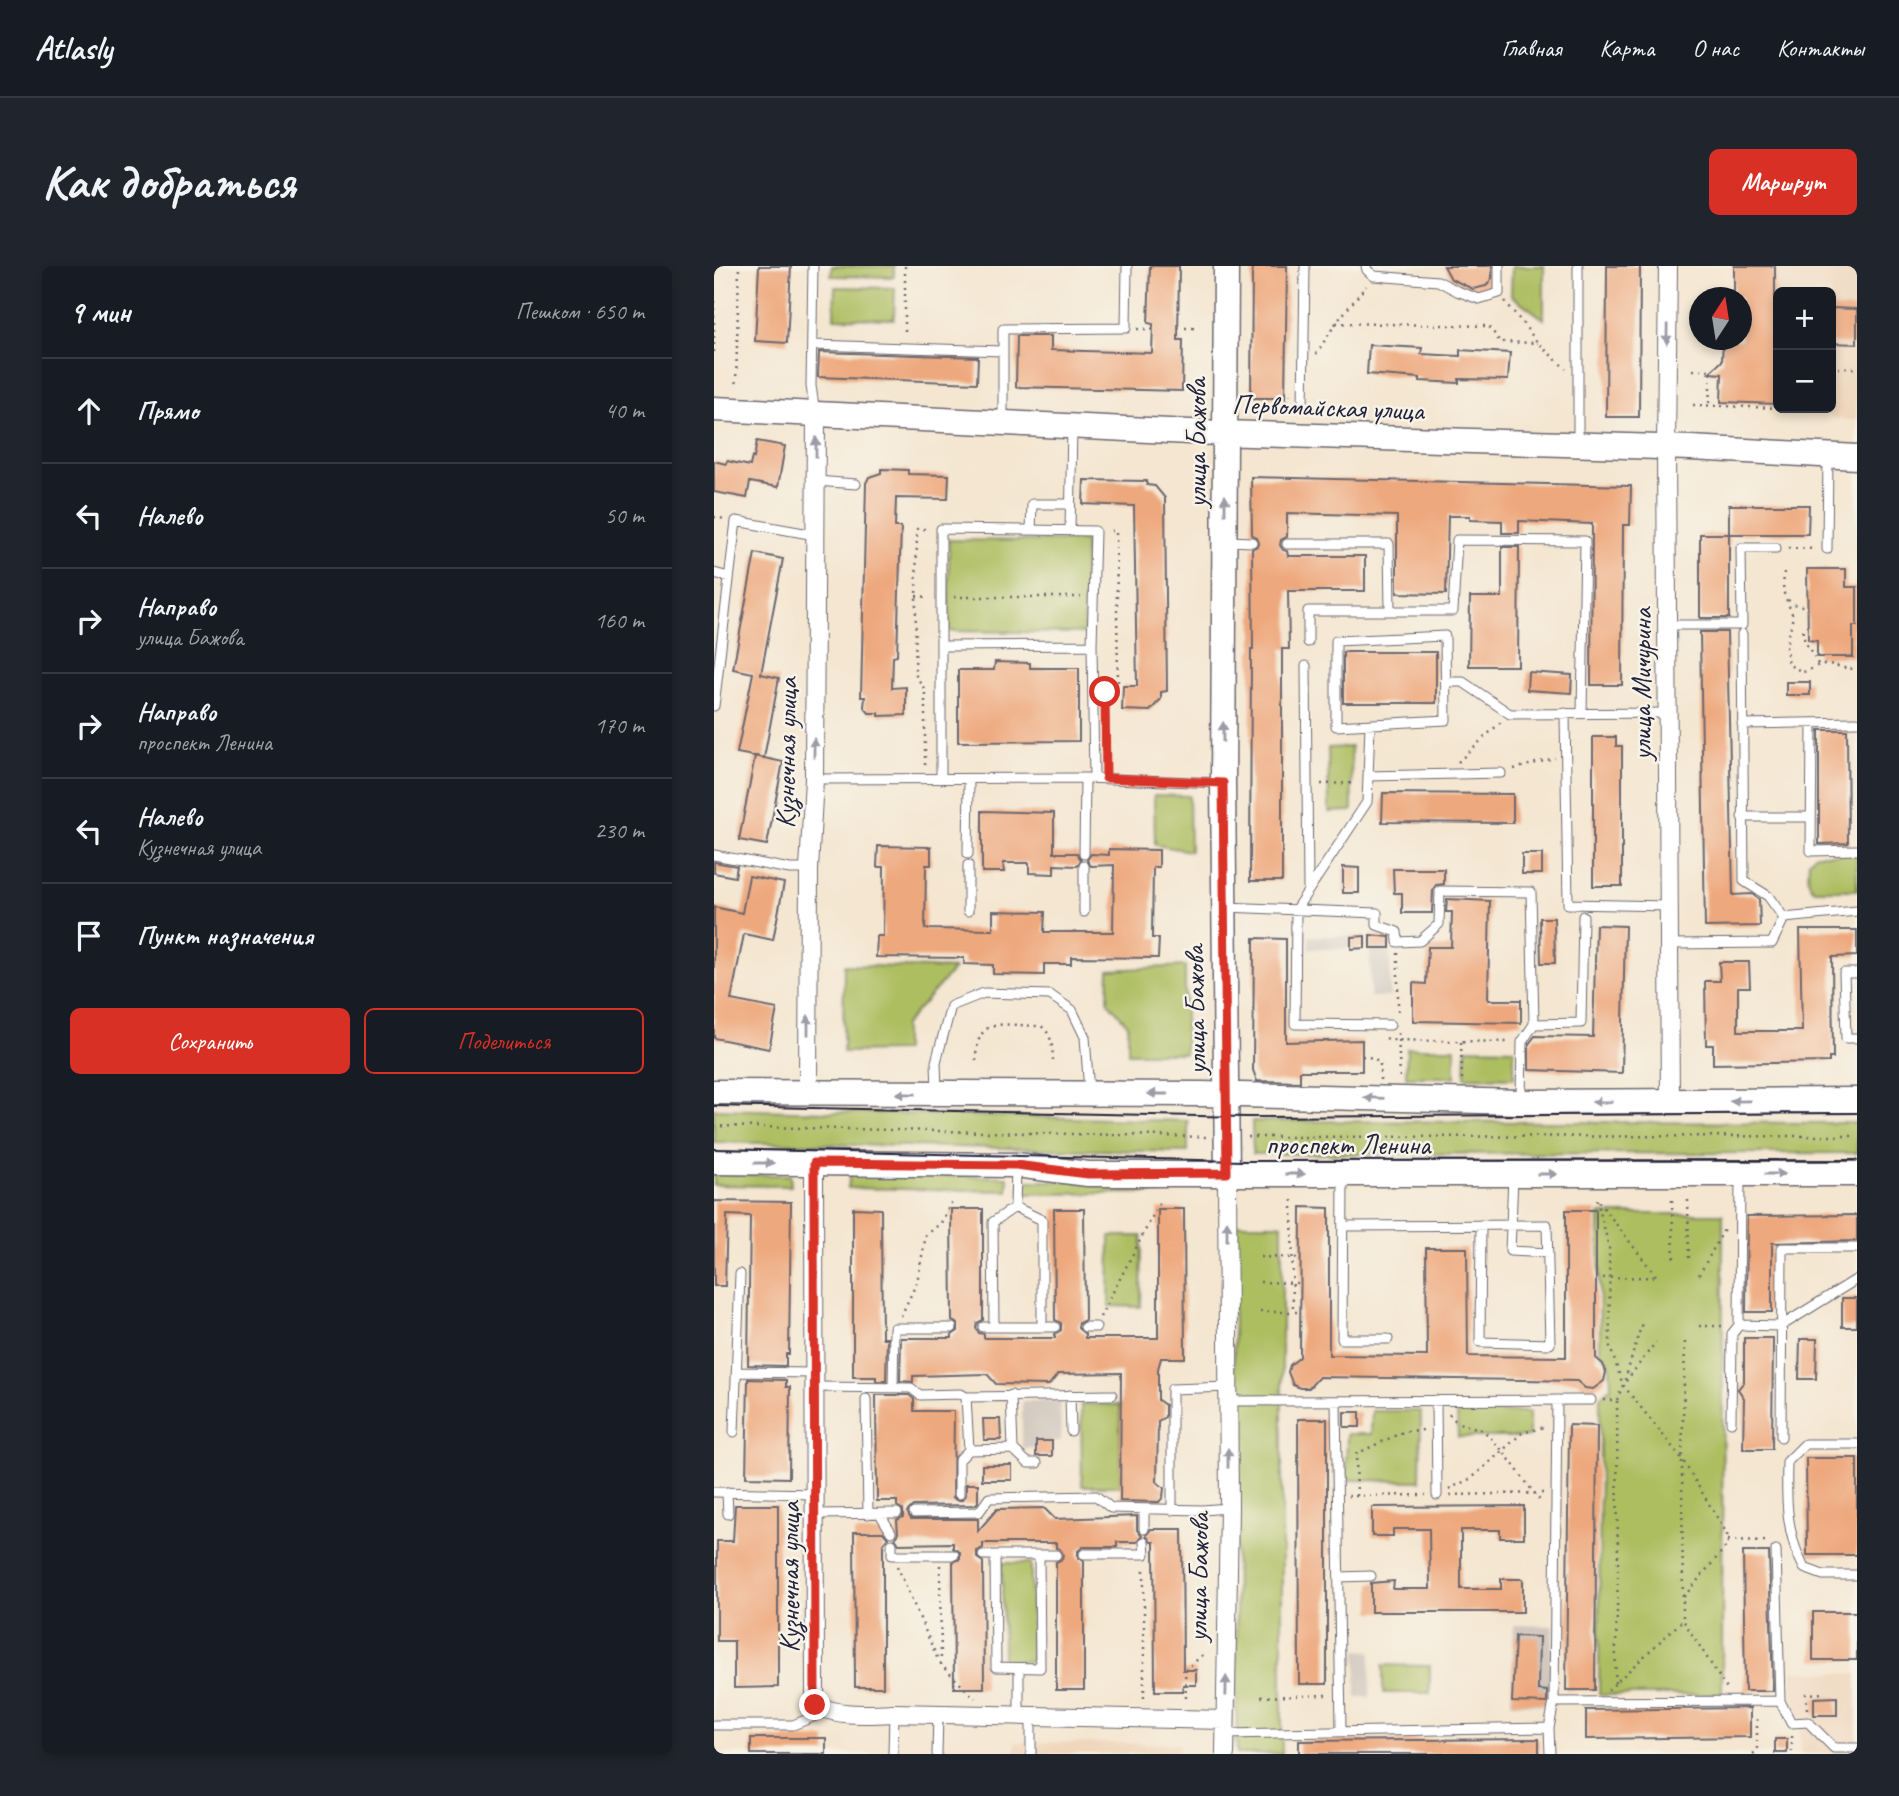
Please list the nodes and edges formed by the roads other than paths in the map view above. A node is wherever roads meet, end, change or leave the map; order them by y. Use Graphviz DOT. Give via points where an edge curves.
graph roads {
  1 [pos="813,266"];
  2 [pos="1128,266"];
  3 [pos="1226,266"];
  4 [pos="1305,266"];
  5 [pos="1366,266"];
  6 [pos="1499,266"];
  7 [pos="1578,266"];
  8 [pos="1668,266"];
  9 [pos="813,345"];
  10 [pos="1003,351"];
  11 [pos="1304,408"];
  12 [pos="714,409"];
  13 [pos="816,415"];
  14 [pos="1003,423"];
  15 [pos="1072,425"];
  16 [pos="1225,433"];
  17 [pos="1578,445"];
  18 [pos="1666,448"];
  19 [pos="1828,456"];
  20 [pos="1857,457"];
  21 [pos="816,481"];
  22 [pos="856,484"];
  23 [pos="1070,504"];
  24 [pos="1031,530"];
  25 [pos="1070,530"];
  26 [pos="815,535"];
  27 [pos="1225,541"];
  28 [pos="1252,542"];
  29 [pos="1287,544"];
  30 [pos="1776,548"];
  31 [pos="1826,549"];
  32 [pos="714,573"];
  33 [pos="729,577"];
  34 [pos="1390,611"];
  35 [pos="1667,625"];
  36 [pos="1742,634"];
  37 [pos="1308,642"];
  38 [pos="1092,645"];
  39 [pos="941,646"];
  40 [pos="1306,666"];
  41 [pos="1446,682"];
  42 [pos="714,706"];
  43 [pos="1565,713"];
  44 [pos="1582,713"];
  45 [pos="1668,713"];
  46 [pos="1857,722"];
  47 [pos="1812,723"];
  48 [pos="1742,724"];
  49 [pos="1370,726"];
  50 [pos="1501,773"];
  51 [pos="1090,778"];
  52 [pos="814,779"];
  53 [pos="941,779"];
  54 [pos="969,779"];
  55 [pos="1369,779"];
  56 [pos="1223,783"];
  57 [pos="1742,817"];
  58 [pos="1811,817"];
  59 [pos="1857,850"];
  60 [pos="968,854"];
  61 [pos="1084,854"];
  62 [pos="714,855"];
  63 [pos="968,865"];
  64 [pos="1084,866"];
  65 [pos="809,869"];
  66 [pos="1308,890"];
  67 [pos="1223,906"];
  68 [pos="1669,906"];
  69 [pos="1296,909"];
  70 [pos="968,911"];
  71 [pos="1857,911"];
  72 [pos="1083,912"];
  73 [pos="1583,916"];
  74 [pos="1784,918"];
  75 [pos="1669,944"];
  76 [pos="1857,973"];
  77 [pos="1534,1024"];
  78 [pos="1394,1026"];
  79 [pos="1857,1038"];
  80 [pos="714,1092"];
  81 [pos="808,1093"];
  82 [pos="937,1094"];
  83 [pos="1089,1094"];
  84 [pos="1226,1095"];
  85 [pos="1857,1100"];
  86 [pos="1521,1102"];
  87 [pos="1670,1102"];
  88 [pos="714,1162"];
  89 [pos="814,1163"];
  90 [pos="1016,1165"];
  91 [pos="1227,1173"];
  92 [pos="1343,1174"];
  93 [pos="1513,1174"];
  94 [pos="1740,1174"];
  95 [pos="1857,1174"];
  96 [pos="1015,1207"];
  97 [pos="1481,1225"];
  98 [pos="1511,1225"];
  99 [pos="1343,1226"];
  100 [pos="1857,1248"];
  101 [pos="1548,1253"];
  102 [pos="740,1274"];
  103 [pos="1857,1279"];
  104 [pos="1740,1325"];
  105 [pos="1781,1326"];
  106 [pos="1042,1327"];
  107 [pos="1055,1327"];
  108 [pos="1085,1327"];
  109 [pos="1096,1327"];
  110 [pos="952,1328"];
  111 [pos="1388,1339"];
  112 [pos="737,1373"];
  113 [pos="815,1380"];
  114 [pos="893,1388"];
  115 [pos="1228,1394"];
  116 [pos="1011,1395"];
  117 [pos="1070,1395"];
  118 [pos="1112,1395"];
  119 [pos="966,1397"];
  120 [pos="866,1399"];
  121 [pos="1436,1400"];
  122 [pos="1557,1400"];
  123 [pos="1591,1400"];
  124 [pos="1336,1401"];
  125 [pos="1731,1422"];
  126 [pos="1071,1431"];
  127 [pos="734,1432"];
  128 [pos="1781,1437"];
  129 [pos="1857,1444"];
  130 [pos="1013,1448"];
  131 [pos="968,1450"];
  132 [pos="1037,1463"];
  133 [pos="714,1492"];
  134 [pos="727,1492"];
  135 [pos="815,1494"];
  136 [pos="959,1494"];
  137 [pos="1437,1495"];
  138 [pos="1228,1508"];
  139 [pos="1144,1510"];
  140 [pos="1172,1510"];
  141 [pos="897,1513"];
  142 [pos="914,1513"];
  143 [pos="728,1514"];
  144 [pos="816,1514"];
  145 [pos="868,1514"];
  146 [pos="880,1514"];
  147 [pos="1144,1529"];
  148 [pos="891,1532"];
  149 [pos="1144,1542"];
  150 [pos="892,1544"];
  151 [pos="1776,1550"];
  152 [pos="1084,1554"];
  153 [pos="954,1555"];
  154 [pos="983,1555"];
  155 [pos="995,1555"];
  156 [pos="1040,1555"];
  157 [pos="1056,1555"];
  158 [pos="1857,1575"];
  159 [pos="1371,1576"];
  160 [pos="1339,1577"];
  161 [pos="1019,1669"];
  162 [pos="1780,1701"];
  163 [pos="1554,1702"];
  164 [pos="828,1711"];
  165 [pos="894,1713"];
  166 [pos="938,1714"];
  167 [pos="1025,1716"];
  168 [pos="714,1726"];
  169 [pos="1225,1727"];
  170 [pos="1549,1728"];
  171 [pos="1340,1730"];
  172 [pos="1857,1748"];
  173 [pos="893,1754"];
  174 [pos="937,1754"];
  175 [pos="1031,1754"];
  176 [pos="1225,1754"];
  177 [pos="1550,1754"];
  1 -- 9 [label="lane"];
  2 -- 10 [label="lane" via="1126,328 1003,329"];
  3 -- 16 [label="main road, улица Бажова"];
  4 -- 11 [label="lane"];
  5 -- 6 [label="lane" via="1374,276 1437,281 1479,299 1499,293"];
  7 -- 17 [label="lane"];
  8 -- 18 [label="street, улица Мичурина, one-way"];
  9 -- 10 [label="lane"];
  9 -- 13 [label="lane" via="811,386"];
  10 -- 14 [label="lane"];
  12 -- 13 [label="main road, Первомайская улица"];
  13 -- 14 [label="main road, Первомайская улица"];
  21 -- 13 [label="street, Кузнечная улица, one-way"];
  14 -- 15 [label="main road, Первомайская улица"];
  15 -- 16 [label="main road, Первомайская улица"];
  15 -- 23 [label="lane"];
  16 -- 17 [label="main road, Первомайская улица"];
  27 -- 16 [label="main road, улица Бажова, one-way"];
  17 -- 18 [label="main road, Первомайская улица"];
  18 -- 19 [label="main road, Первомайская улица"];
  18 -- 35 [label="street, улица Мичурина"];
  19 -- 20 [label="main road, Первомайская улица"];
  19 -- 31 [label="lane"];
  21 -- 22 [label="lane"];
  21 -- 26 [label="street, Кузнечная улица"];
  23 -- 24 [label="lane" via="1032,504"];
  23 -- 25 [label="lane"];
  24 -- 25 [label="lane"];
  24 -- 39 [label="lane" via="941,529"];
  25 -- 38 [label="lane" via="1095,531"];
  26 -- 33 [label="lane" via="736,521"];
  52 -- 26 [label="street, Кузнечная улица, one-way"];
  27 -- 28 [label="lane"];
  56 -- 27 [label="main road, улица Бажова, one-way"];
  29 -- 34 [label="lane" via="1389,544"];
  30 -- 35 [label="lane" via="1741,548 1742,625"];
  32 -- 33 [label="lane"];
  33 -- 42 [label="lane"];
  34 -- 37 [label="lane" via="1308,611"];
  34 -- 44 [label="lane" via="1453,611 1457,540 1585,541"];
  35 -- 45 [label="street, улица Мичурина"];
  36 -- 48 [label="lane"];
  38 -- 39 [label="lane"];
  38 -- 51 [label="lane"];
  39 -- 53 [label="lane"];
  40 -- 66 [label="lane"];
  41 -- 43 [label="lane" via="1463,677 1510,714"];
  41 -- 49 [label="lane" via="1446,720"];
  41 -- 49 [label="lane" via="1445,636 1336,641 1336,726"];
  43 -- 44 [label="lane"];
  43 -- 68 [label="lane" via="1568,905"];
  44 -- 45 [label="lane"];
  45 -- 68 [label="street, улица Мичурина"];
  46 -- 47 [label="lane"];
  47 -- 48 [label="lane"];
  47 -- 58 [label="lane"];
  48 -- 57 [label="lane"];
  49 -- 55 [label="lane"];
  50 -- 55 [label="lane"];
  51 -- 54 [label="lane"];
  51 -- 56 [label="lane"];
  51 -- 61 [label="lane"];
  52 -- 53 [label="lane"];
  52 -- 65 [label="street, Кузнечная улица"];
  53 -- 54 [label="lane"];
  54 -- 60 [label="lane"];
  55 -- 66 [label="lane" via="1367,802"];
  56 -- 67 [label="main road, улица Бажова"];
  57 -- 58 [label="lane"];
  57 -- 74 [label="lane" via="1744,881 1768,896"];
  58 -- 59 [label="lane" via="1811,851"];
  62 -- 65 [label="lane"];
  63 -- 70 [label="lane"];
  64 -- 72 [label="lane"];
  81 -- 65 [label="street, Кузнечная улица, one-way"];
  66 -- 69 [label="lane"];
  67 -- 69 [label="lane"];
  67 -- 84 [label="main road, улица Бажова"];
  68 -- 75 [label="street, улица Мичурина"];
  69 -- 77 [label="lane" via="1377,913 1377,925 1397,932 1398,942 1420,941 1438,924 1440,891 1531,892"];
  69 -- 78 [label="lane" via="1296,1024"];
  71 -- 74 [label="lane"];
  73 -- 77 [label="lane" via="1581,1023"];
  74 -- 75 [label="lane" via="1772,943"];
  75 -- 87 [label="street, улица Мичурина"];
  76 -- 79 [label="lane" via="1844,973 1846,1038"];
  77 -- 86 [label="lane" via="1522,1042"];
  80 -- 81 [label="main road, проспект Ленина"];
  82 -- 81 [label="main road, проспект Ленина, one-way"];
  82 -- 83 [label="main road, проспект Ленина"];
  82 -- 83 [label="lane" via="936,1062 951,1006 984,993 1050,995 1073,1010 1085,1037"];
  84 -- 83 [label="main road, проспект Ленина, one-way"];
  86 -- 84 [label="main road, проспект Ленина, one-way"];
  84 -- 91 [label="main road, улица Бажова"];
  85 -- 87 [label="main road, проспект Ленина, one-way"];
  87 -- 86 [label="main road, проспект Ленина, one-way"];
  88 -- 89 [label="main road, проспект Ленина, one-way"];
  89 -- 90 [label="main road, проспект Ленина"];
  89 -- 113 [label="street, Кузнечная улица"];
  90 -- 91 [label="main road, проспект Ленина" via="1088,1174"];
  90 -- 96 [label="lane"];
  91 -- 92 [label="main road, проспект Ленина, one-way"];
  115 -- 91 [label="street, улица Бажова, one-way"];
  92 -- 93 [label="main road, проспект Ленина"];
  92 -- 99 [label="lane"];
  93 -- 94 [label="main road, проспект Ленина, one-way"];
  93 -- 98 [label="lane"];
  94 -- 95 [label="main road, проспект Ленина, one-way"];
  94 -- 104 [label="lane"];
  96 -- 106 [label="lane" via="1042,1220"];
  96 -- 106 [label="lane" via="993,1222 989,1327"];
  97 -- 98 [label="lane"];
  97 -- 99 [label="lane"];
  97 -- 101 [label="lane" via="1480,1342 1550,1344"];
  98 -- 101 [label="lane" via="1510,1251"];
  98 -- 101 [label="lane" via="1547,1224"];
  99 -- 111 [label="lane" via="1342,1339"];
  100 -- 105 [label="lane" via="1782,1248"];
  102 -- 112 [label="lane"];
  103 -- 105 [label="lane"];
  104 -- 105 [label="lane"];
  104 -- 125 [label="lane" via="1732,1334"];
  105 -- 128 [label="lane"];
  106 -- 107 [label="lane"];
  108 -- 109 [label="lane"];
  110 -- 114 [label="lane" via="894,1328"];
  112 -- 113 [label="lane"];
  112 -- 127 [label="lane"];
  113 -- 114 [label="lane"];
  113 -- 135 [label="street, Кузнечная улица"];
  114 -- 119 [label="lane" via="911,1388 920,1395"];
  115 -- 124 [label="lane"];
  138 -- 115 [label="street, улица Бажова, one-way"];
  115 -- 140 [label="lane" via="1172,1389"];
  116 -- 117 [label="lane"];
  116 -- 119 [label="lane"];
  116 -- 130 [label="lane"];
  117 -- 118 [label="lane"];
  117 -- 126 [label="lane"];
  119 -- 131 [label="lane"];
  120 -- 145 [label="lane"];
  121 -- 122 [label="lane"];
  121 -- 124 [label="lane"];
  121 -- 137 [label="lane"];
  122 -- 123 [label="lane"];
  122 -- 163 [label="lane"];
  124 -- 160 [label="lane"];
  129 -- 158 [label="lane" via="1805,1444 1787,1462 1786,1512 1804,1567 1823,1575"];
  130 -- 131 [label="lane"];
  130 -- 132 [label="lane" via="1028,1463"];
  131 -- 136 [label="lane" via="959,1460"];
  133 -- 134 [label="lane"];
  134 -- 135 [label="lane"];
  134 -- 143 [label="lane"];
  135 -- 144 [label="street, Кузнечная улица"];
  138 -- 140 [label="lane"];
  169 -- 138 [label="street, улица Бажова, one-way"];
  139 -- 140 [label="lane"];
  139 -- 142 [label="lane" via="1111,1508 1096,1496 1030,1496 989,1498 979,1513"];
  139 -- 147 [label="lane"];
  141 -- 146 [label="lane"];
  144 -- 145 [label="lane"];
  144 -- 164 [label="street, Кузнечная улица" via="815,1705"];
  145 -- 146 [label="lane"];
  146 -- 148 [label="lane"];
  149 -- 152 [label="lane" via="1144,1554"];
  150 -- 153 [label="lane" via="892,1555"];
  151 -- 162 [label="lane"];
  154 -- 155 [label="lane"];
  155 -- 156 [label="lane"];
  155 -- 161 [label="lane" via="996,1667"];
  156 -- 157 [label="lane"];
  156 -- 161 [label="lane" via="1040,1668"];
  159 -- 160 [label="lane"];
  160 -- 171 [label="lane"];
  161 -- 167 [label="lane"];
  162 -- 163 [label="lane"];
  162 -- 172 [label="lane" via="1791,1723 1808,1722 1834,1748"];
  163 -- 170 [label="lane"];
  164 -- 165 [label="street"];
  164 -- 168 [label="lane" via="793,1725"];
  165 -- 166 [label="street"];
  165 -- 173 [label="lane"];
  166 -- 167 [label="street"];
  166 -- 174 [label="lane"];
  167 -- 169 [label="street"];
  167 -- 175 [label="lane"];
  169 -- 171 [label="lane"];
  169 -- 176 [label="street, улица Бажова"];
  170 -- 171 [label="lane"];
  170 -- 177 [label="lane"];
}
